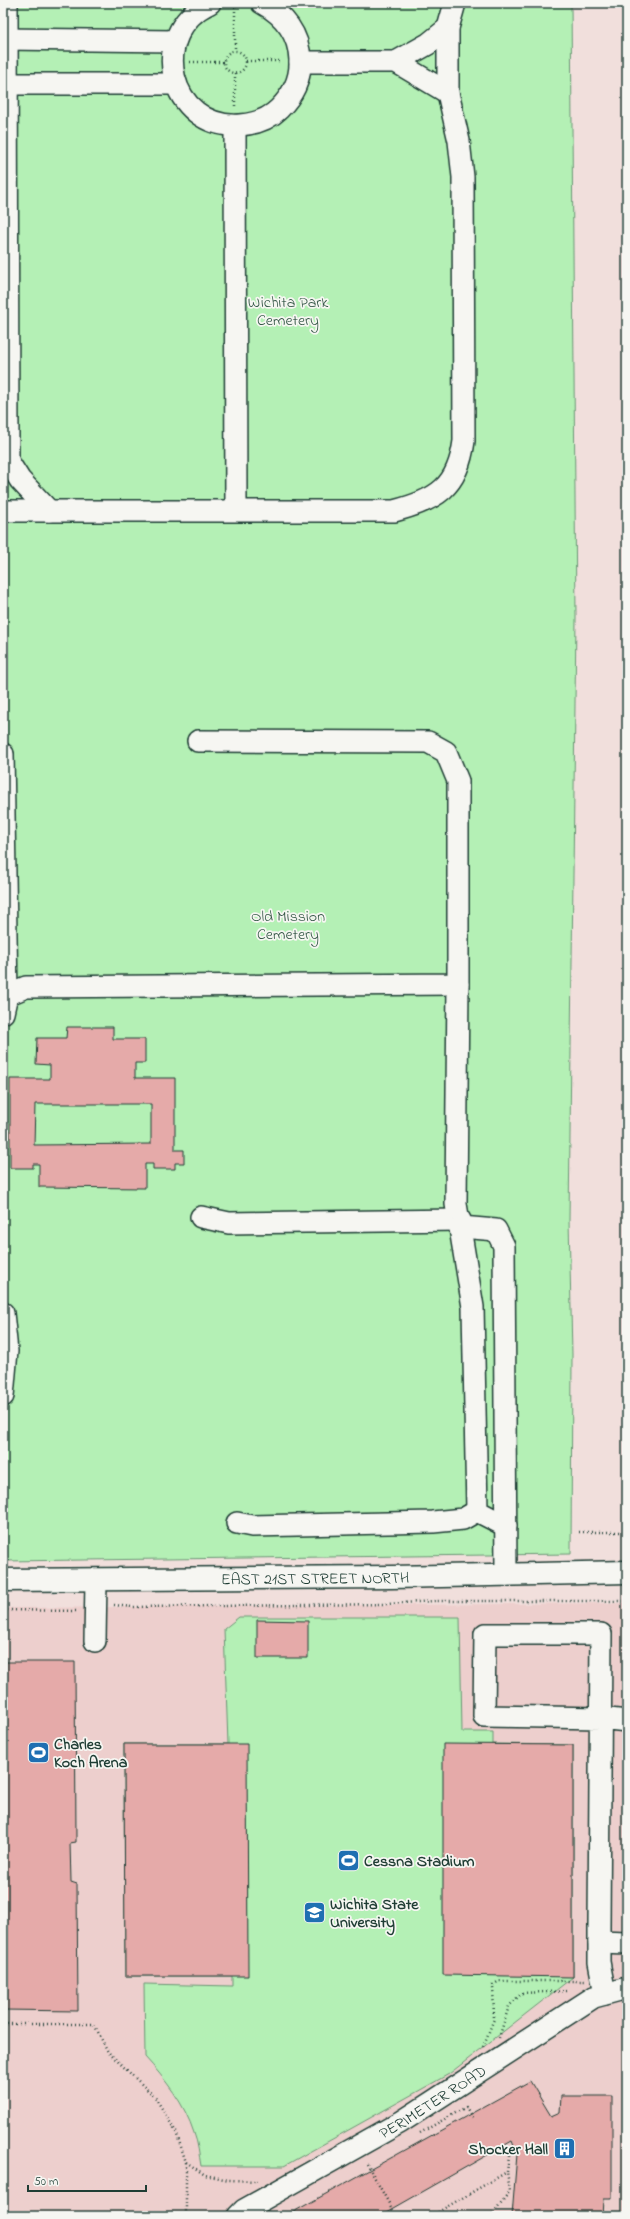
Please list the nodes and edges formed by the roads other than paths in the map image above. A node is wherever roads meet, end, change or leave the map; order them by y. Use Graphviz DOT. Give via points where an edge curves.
graph roads {
  1 [pos="7,3"];
  2 [pos="210,3"];
  3 [pos="262,3"];
  4 [pos="455,3"];
  5 [pos="448,28"];
  6 [pos="5,39"];
  7 [pos="175,41"];
  8 [pos="300,62"];
  9 [pos="396,62"];
  10 [pos="5,84"];
  11 [pos="176,84"];
  12 [pos="448,93"];
  13 [pos="235,126"];
  14 [pos="5,464"];
  15 [pos="236,510"];
  16 [pos="3,511"];
  17 [pos="49,511"];
  18 [pos="198,741"];
  19 [pos="3,754"];
  20 [pos="458,984"];
  21 [pos="5,1002"];
  22 [pos="201,1217"];
  23 [pos="460,1224"];
  24 [pos="3,1313"];
  25 [pos="3,1396"];
  26 [pos="477,1511"];
  27 [pos="237,1523"];
  28 [pos="506,1526"];
  29 [pos="627,1572"];
  30 [pos="506,1575"];
  31 [pos="3,1580"];
  32 [pos="96,1580"];
  33 [pos="95,1641"];
  34 [pos="600,1718"];
  35 [pos="627,1721"];
  36 [pos="599,1942"];
  37 [pos="627,1943"];
  38 [pos="603,1986"];
  39 [pos="627,1988"];
  40 [pos="238,2216"];
  1 -- 6 [label="street"];
  2 -- 7 [label="street" via="186,21"];
  3 -- 8 [label="street" via="271,8 289,26 295,37"];
  4 -- 5 [label="street"];
  5 -- 9 [label="street" via="428,44"];
  5 -- 12 [label="street"];
  6 -- 7 [label="street"];
  6 -- 10 [label="street"];
  7 -- 11 [label="street" via="172,62"];
  8 -- 9 [label="street"];
  8 -- 13 [label="street" via="296,84 277,111 262,120"];
  9 -- 12 [label="street"];
  10 -- 11 [label="street"];
  10 -- 14 [label="street"];
  11 -- 13 [label="street" via="189,106 199,114 216,122"];
  12 -- 15 [label="street" via="459,141 463,177 464,441 462,459 456,474 430,499 394,511"];
  13 -- 15 [label="street"];
  14 -- 17 [label="street"];
  15 -- 17 [label="street"];
  16 -- 17 [label="street"];
  18 -- 20 [label="street" via="428,742 446,752 458,781"];
  19 -- 21 [label="street"];
  20 -- 21 [label="street" via="26,987"];
  20 -- 23 [label="street" via="456,1204"];
  22 -- 23 [label="street" via="229,1223"];
  23 -- 26 [label="street" via="473,1307"];
  23 -- 28 [label="street" via="496,1230 504,1246"];
  24 -- 25 [label="street" via="7,1351"];
  26 -- 27 [label="street" via="463,1519 433,1522 252,1526"];
  26 -- 28 [label="street"];
  28 -- 30 [label="street"];
  29 -- 30 [label="main road, EAST 21ST STREET NORTH"];
  30 -- 32 [label="main road, EAST 21ST STREET NORTH"];
  31 -- 32 [label="main road, EAST 21ST STREET NORTH"];
  32 -- 33 [label="street"];
  34 -- 34 [label="street" via="601,1634 486,1634 484,1716"];
  34 -- 35 [label="street"];
  34 -- 36 [label="street"];
  36 -- 37 [label="street"];
  36 -- 38 [label="street"];
  38 -- 39 [label="street, PERIMETER ROAD"];
  38 -- 40 [label="street, PERIMETER ROAD" via="594,1997 575,2010 401,2122 244,2210"];
}
